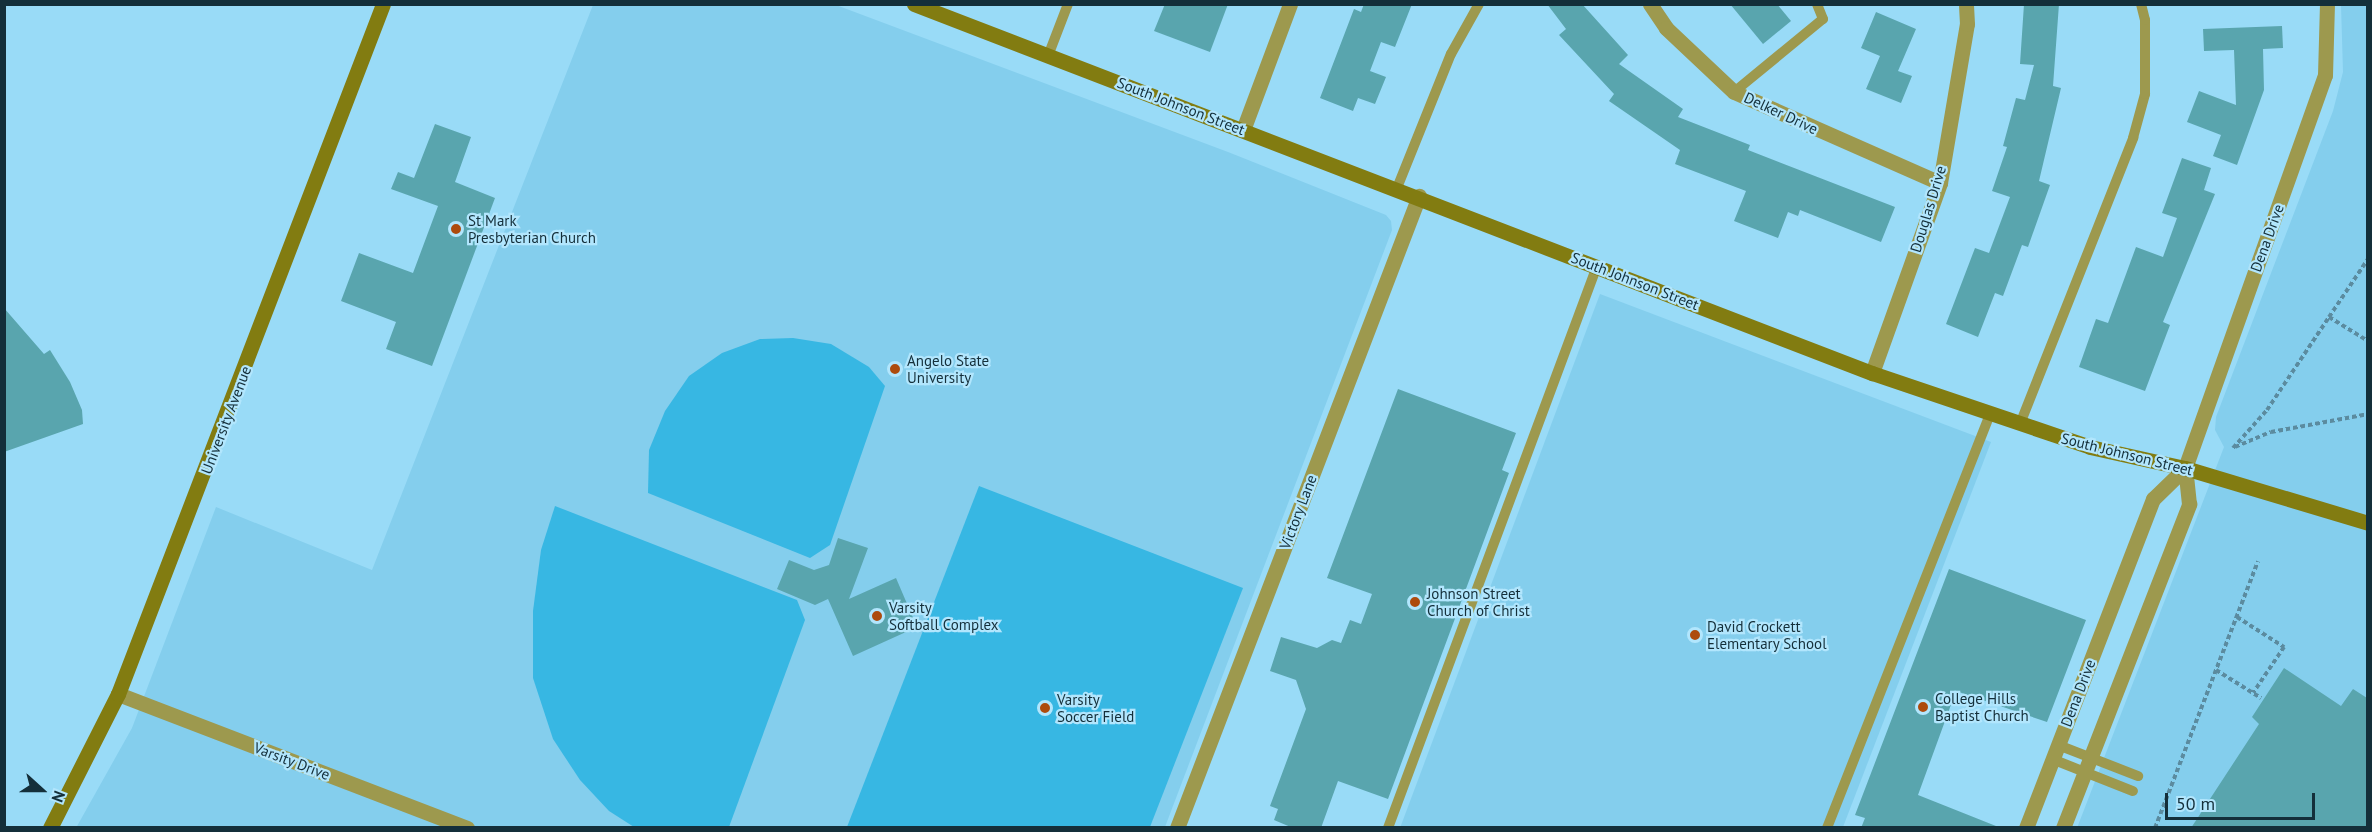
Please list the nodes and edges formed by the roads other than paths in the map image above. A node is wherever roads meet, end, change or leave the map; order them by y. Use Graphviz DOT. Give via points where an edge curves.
graph roads {
  1 [pos="383,4"];
  2 [pos="1068,4"];
  3 [pos="1290,4"];
  4 [pos="1479,4"];
  5 [pos="1650,4"];
  6 [pos="1817,4"];
  7 [pos="1966,4"];
  8 [pos="2141,4"];
  9 [pos="2327,4"];
  10 [pos="915,5"];
  11 [pos="1048,56"];
  12 [pos="1734,92"];
  13 [pos="1243,130"];
  14 [pos="1940,183"];
  15 [pos="1397,188"];
  16 [pos="1419,196"];
  17 [pos="1597,266"];
  18 [pos="1872,373"];
  19 [pos="1990,414"];
  20 [pos="2020,424"];
  21 [pos="2185,468"];
  22 [pos="2367,523"];
  23 [pos="118,694"];
  24 [pos="2058,745"];
  25 [pos="2052,759"];
  26 [pos="2087,765"];
  27 [pos="2138,776"];
  28 [pos="2133,791"];
  29 [pos="50,828"];
  30 [pos="467,828"];
  31 [pos="1177,828"];
  32 [pos="1388,828"];
  33 [pos="1827,828"];
  34 [pos="2026,828"];
  35 [pos="2063,828"];
  1 -- 23 [label="main road, University Avenue"];
  2 -- 11 [label="lane"];
  3 -- 13 [label="street"];
  4 -- 15 [label="lane" via="1451,54"];
  5 -- 12 [label="street, Delker Drive" via="1666,28"];
  6 -- 12 [label="lane" via="1823,19"];
  7 -- 14 [label="street, Douglas Drive" via="1967,24"];
  8 -- 20 [label="lane" via="2145,20 2145,94 2133,138"];
  9 -- 21 [label="street, Dena Drive" via="2325,75"];
  10 -- 11 [label="main road, South Johnson Street"];
  11 -- 13 [label="main road, South Johnson Street"];
  12 -- 14 [label="street, Delker Drive"];
  13 -- 15 [label="main road, South Johnson Street"];
  14 -- 18 [label="street, Douglas Drive"];
  15 -- 16 [label="main road, South Johnson Street"];
  16 -- 17 [label="main road, South Johnson Street"];
  16 -- 31 [label="street, Victory Lane"];
  17 -- 18 [label="main road, South Johnson Street"];
  17 -- 32 [label="lane"];
  18 -- 19 [label="main road, South Johnson Street"];
  19 -- 20 [label="main road, South Johnson Street"];
  19 -- 33 [label="lane"];
  20 -- 21 [label="main road, South Johnson Street" via="2090,447"];
  21 -- 22 [label="main road, South Johnson Street"];
  21 -- 24 [label="street, Dena Drive" via="2152,499"];
  21 -- 26 [label="street, Dena Drive" via="2189,504"];
  23 -- 29 [label="main road, University Avenue"];
  23 -- 30 [label="street, Varsity Drive"];
  24 -- 25 [label="street, Dena Drive"];
  24 -- 26 [label="lane"];
  25 -- 26 [label="lane"];
  25 -- 34 [label="street, Dena Drive"];
  26 -- 27 [label="lane"];
  26 -- 28 [label="lane"];
  26 -- 35 [label="street, Dena Drive"];
}
